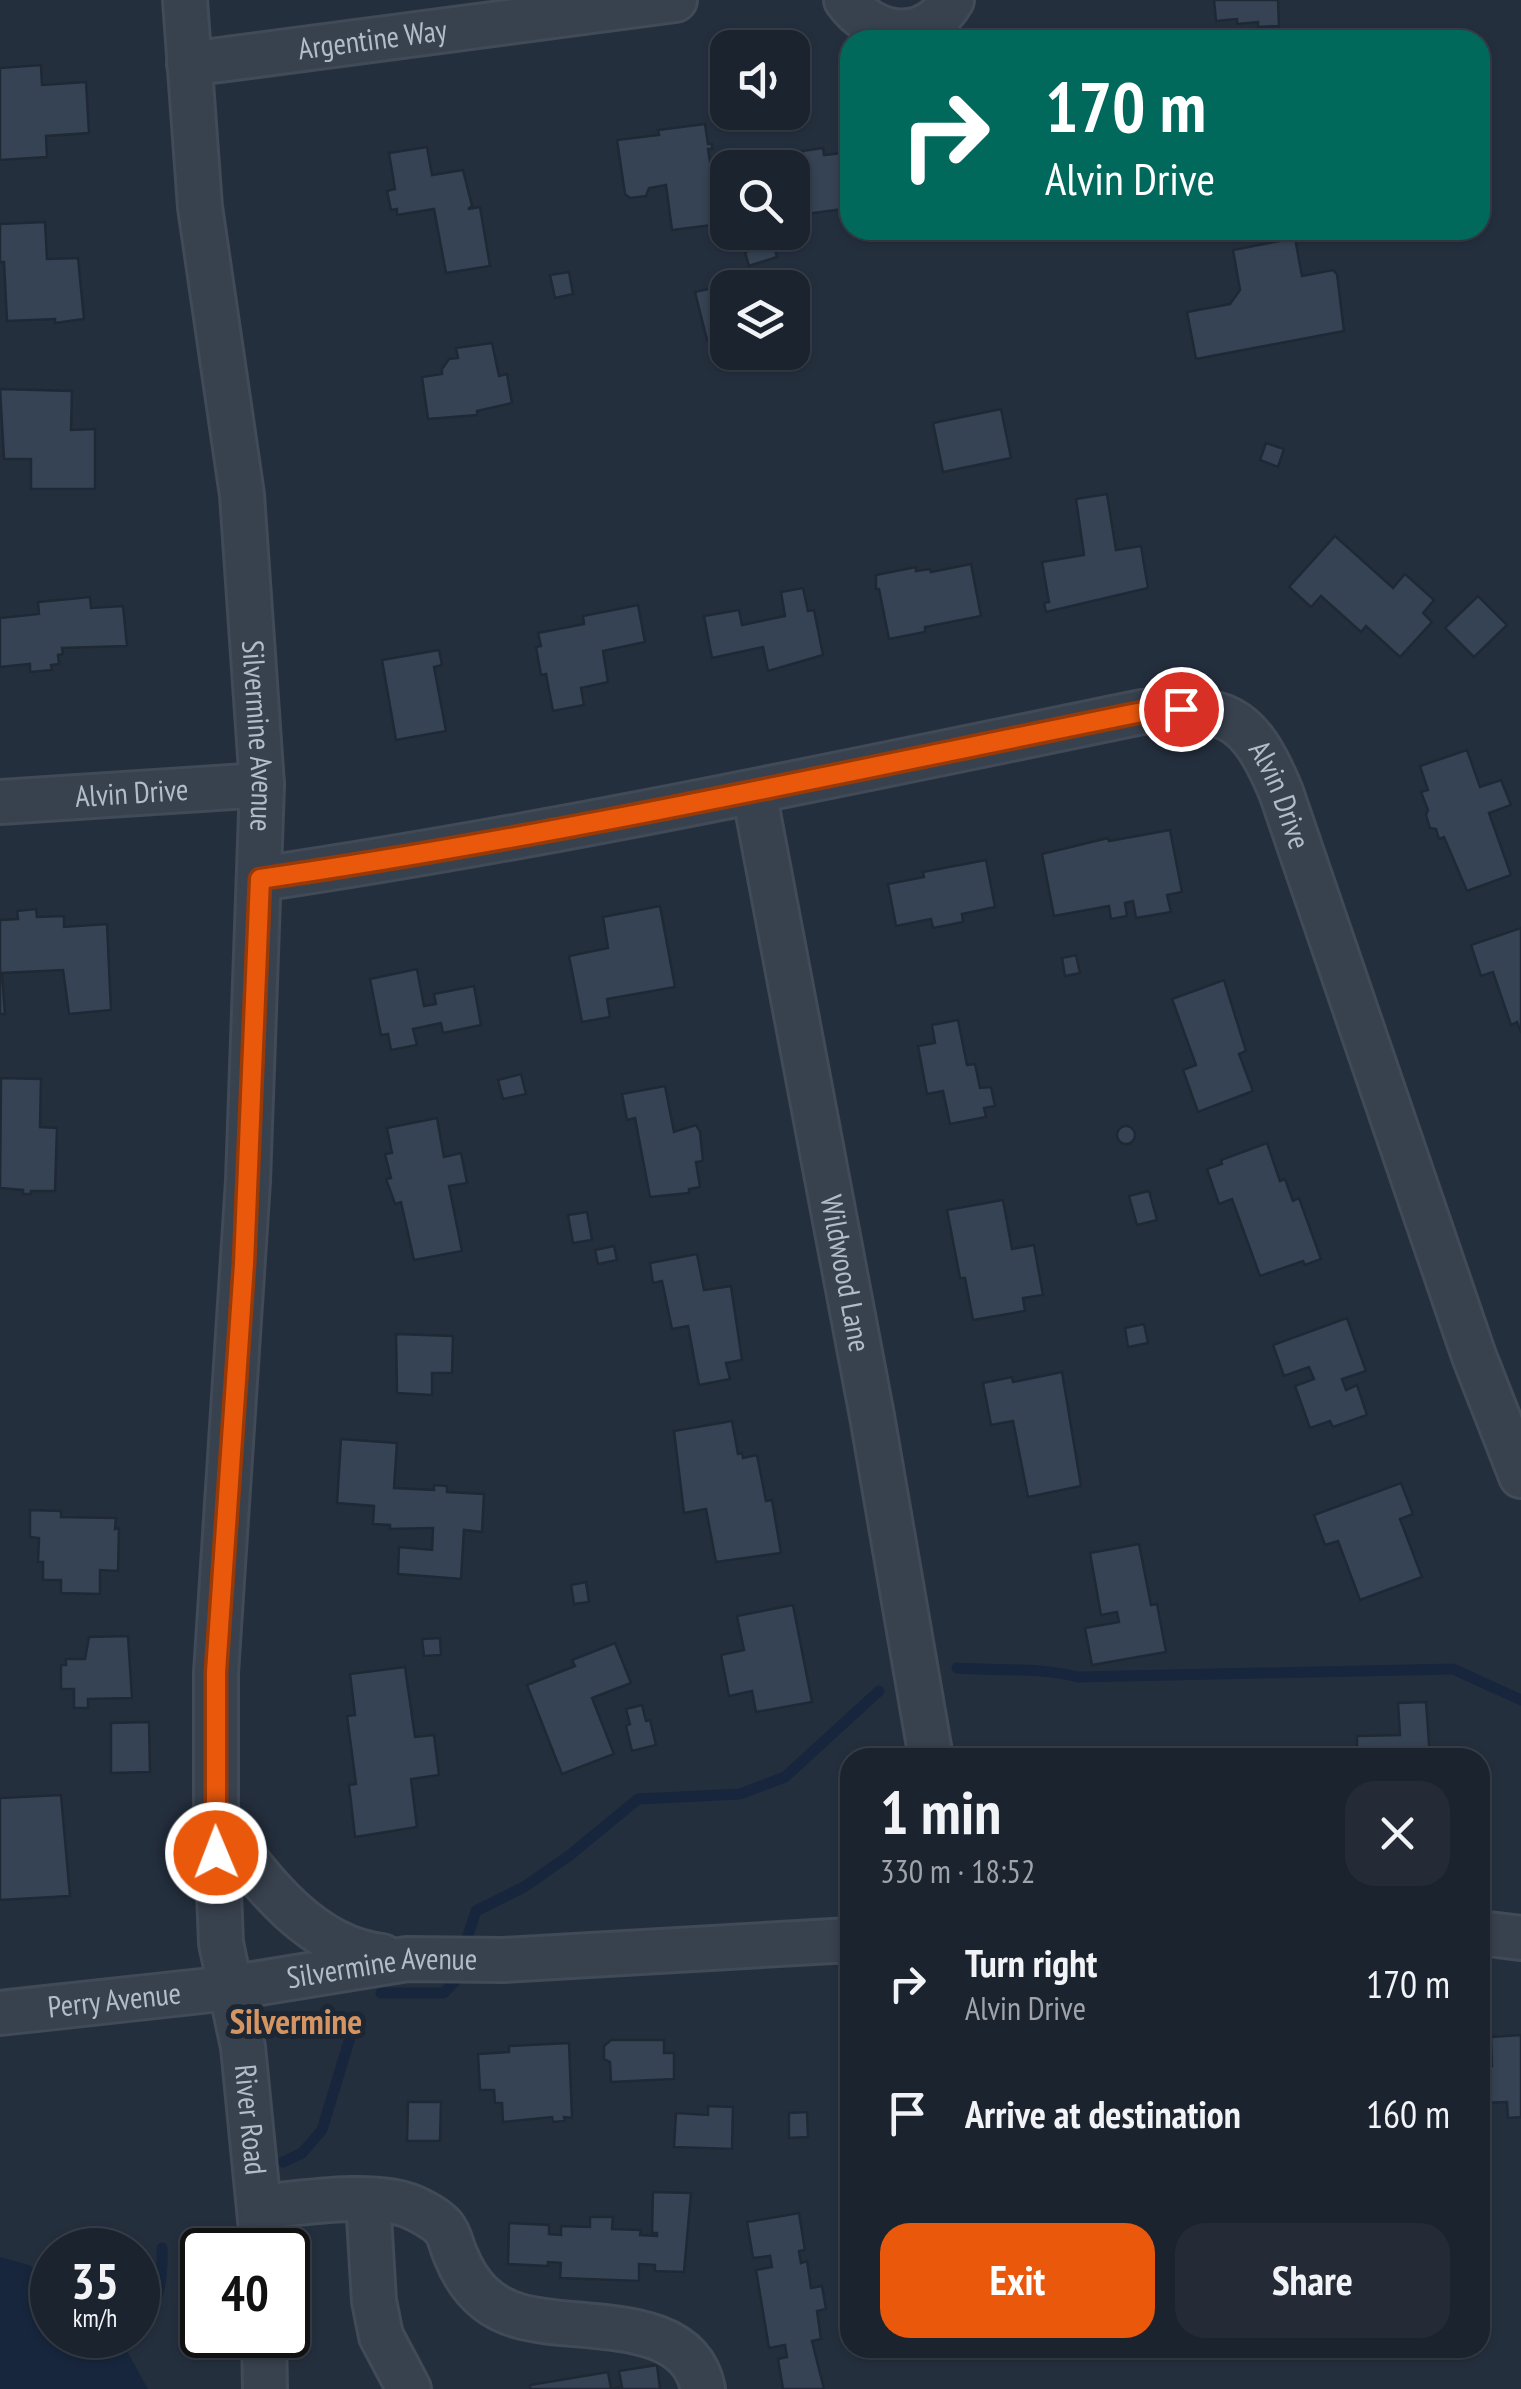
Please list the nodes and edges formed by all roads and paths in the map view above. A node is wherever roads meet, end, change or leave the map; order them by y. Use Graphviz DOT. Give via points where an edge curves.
graph roads {
  1 [pos="185,0"];
  2 [pos="676,0"];
  3 [pos="846,0"];
  4 [pos="952,0"];
  5 [pos="886,30"];
  6 [pos="913,30"];
  7 [pos="189,64"];
  8 [pos="262,784"];
  9 [pos="754,792"];
  10 [pos="0,802"];
  11 [pos="260,879"];
  12 [pos="1521,1476"];
  13 [pos="929,1748"];
  14 [pos="216,1820"];
  15 [pos="1490,1934"];
  16 [pos="1521,1938"];
  17 [pos="840,1941"];
  18 [pos="407,1959"];
  19 [pos="229,1988"];
  20 [pos="0,2013"];
  21 [pos="368,2200"];
  22 [pos="260,2207"];
  23 [pos="261,2228"];
  24 [pos="264,2358"];
  25 [pos="265,2389"];
  26 [pos="410,2389"];
  27 [pos="703,2389"];
  1 -- 7 [label="street, Silvermine Avenue"];
  2 -- 7 [label="street, Argentine Way"];
  3 -- 5 [label="street" via="856,15"];
  4 -- 6 [label="street" via="932,23"];
  7 -- 8 [label="street, Silvermine Avenue" via="202,226 242,496"];
  8 -- 10 [label="street, Alvin Drive"];
  8 -- 11 [label="street, Silvermine Avenue"];
  9 -- 11 [label="street, Alvin Drive"];
  9 -- 12 [label="street, Alvin Drive" via="1142,712 1212,712 1251,735 1281,792"];
  9 -- 13 [label="street, Wildwood Lane"];
  11 -- 14 [label="street, Silvermine Avenue" via="245,1248 220,1607"];
  14 -- 18 [label="street" via="306,1923 332,1942"];
  14 -- 19 [label="street, Silvermine Avenue"];
  15 -- 16 [label="street"];
  17 -- 18 [label="street, Silvermine Avenue" via="502,1960"];
  18 -- 19 [label="street, Silvermine Avenue"];
  19 -- 20 [label="street, Perry Avenue"];
  19 -- 22 [label="street, River Road"];
  21 -- 22 [label="street"];
  21 -- 26 [label="street" via="381,2336"];
  21 -- 27 [label="street" via="410,2206 444,2226 463,2273 487,2304 553,2324 651,2335 681,2349 700,2372"];
  22 -- 23 [label="street, River Road"];
  24 -- 25 [label="street"];
}
